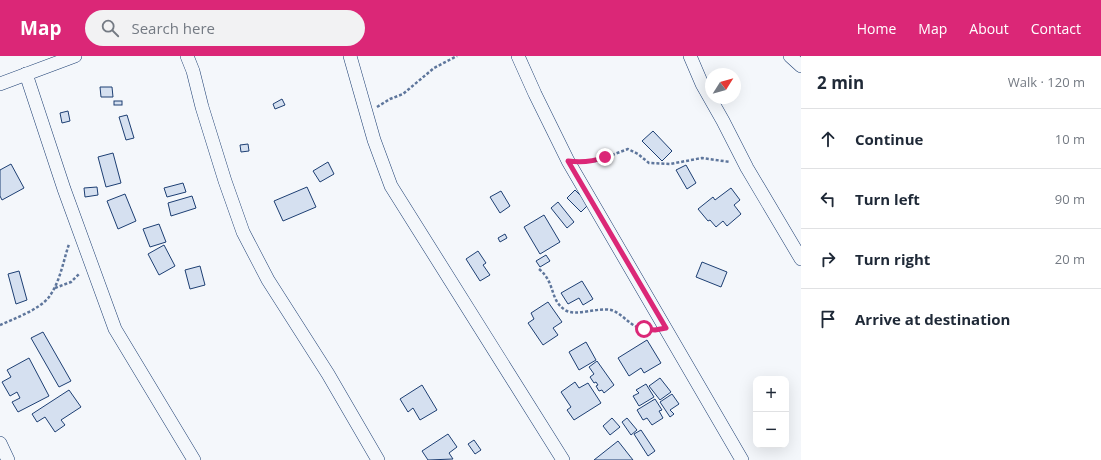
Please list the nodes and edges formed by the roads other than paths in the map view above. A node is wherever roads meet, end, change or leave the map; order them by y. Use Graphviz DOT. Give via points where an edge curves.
graph roads {
  1 [pos="75,56"];
  2 [pos="187,56"];
  3 [pos="350,56"];
  4 [pos="518,56"];
  5 [pos="690,56"];
  6 [pos="790,56"];
  7 [pos="801,66"];
  8 [pos="26,74"];
  9 [pos="0,84"];
  10 [pos="801,259"];
  11 [pos="0,443"];
  12 [pos="8,460"];
  13 [pos="194,460"];
  14 [pos="378,460"];
  15 [pos="563,460"];
  16 [pos="742,460"];
  1 -- 8 [label="street"];
  2 -- 14 [label="street" via="243,232 268,280 328,374"];
  3 -- 15 [label="street" via="374,140 391,186"];
  4 -- 16 [label="street" via="568,161"];
  5 -- 10 [label="street" via="749,172"];
  6 -- 7 [label="street"];
  8 -- 9 [label="street"];
  8 -- 13 [label="street" via="115,329"];
  11 -- 12 [label="street"];
}
